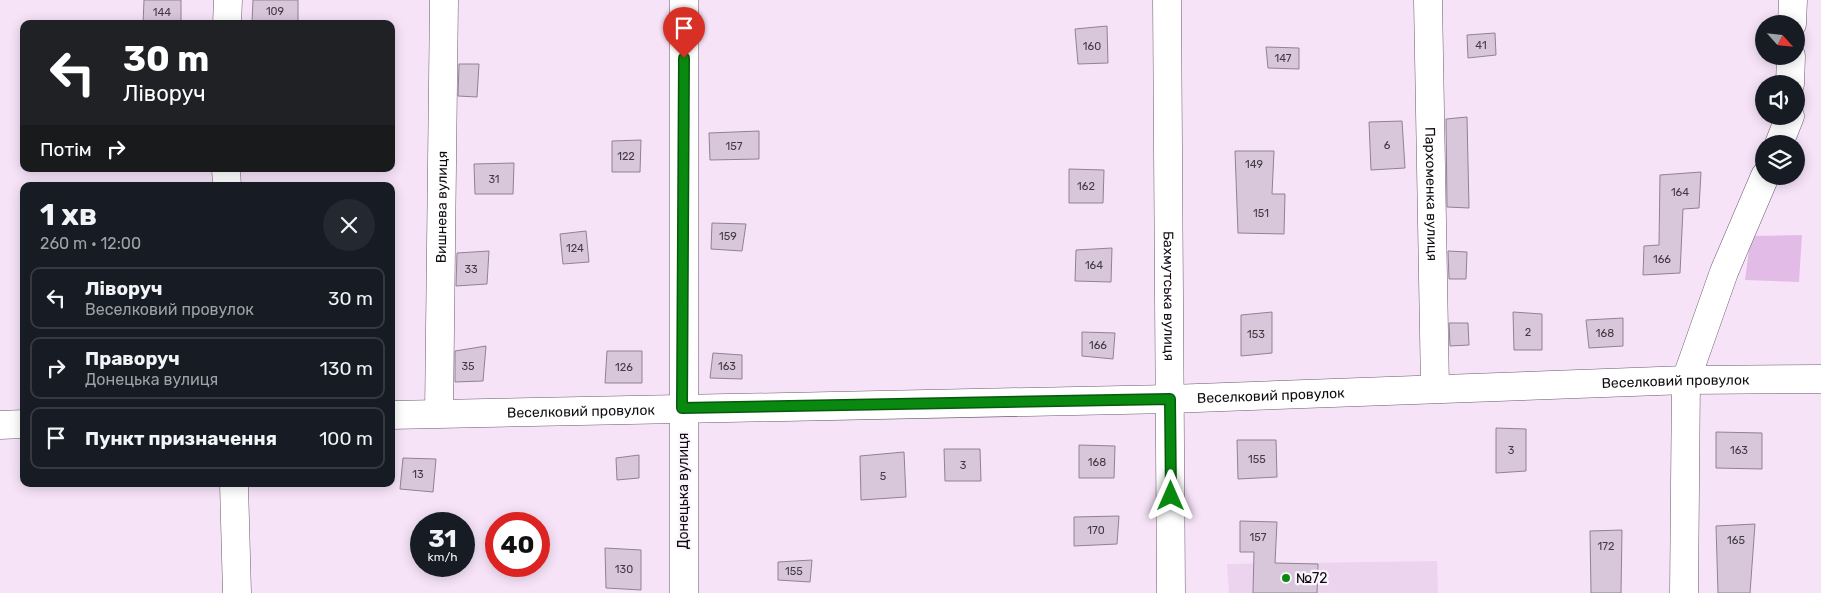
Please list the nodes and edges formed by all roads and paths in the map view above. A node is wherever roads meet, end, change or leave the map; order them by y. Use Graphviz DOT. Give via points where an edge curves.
graph roads {
  1 [pos="228,0"];
  2 [pos="444,0"];
  3 [pos="684,0"];
  4 [pos="1167,0"];
  5 [pos="1428,0"];
  6 [pos="1793,0"];
  7 [pos="1792,15"];
  8 [pos="227,20"];
  9 [pos="1761,185"];
  10 [pos="1821,379"];
  11 [pos="1686,380"];
  12 [pos="1435,388"];
  13 [pos="1170,399"];
  14 [pos="682,408"];
  15 [pos="439,413"];
  16 [pos="395,415"];
  17 [pos="20,424"];
  18 [pos="0,425"];
  19 [pos="234,487"];
  20 [pos="237,593"];
  21 [pos="684,593"];
  22 [pos="1172,593"];
  23 [pos="1684,593"];
  1 -- 8 [label="street"];
  2 -- 15 [label="street, Вишнева вулиця"];
  3 -- 14 [label="street, Донецька вулиця"];
  4 -- 13 [label="street, Бахмутська вулиця"];
  5 -- 12 [label="street, Пархоменка вулиця"];
  6 -- 7 [label="street"];
  9 -- 11 [label="street" via="1724,272"];
  10 -- 11 [label="street, Веселковий провулок"];
  11 -- 12 [label="street, Веселковий провулок"];
  11 -- 23 [label="street"];
  12 -- 13 [label="street, Веселковий провулок"];
  13 -- 14 [label="street, Веселковий провулок"];
  13 -- 22 [label="street, Бахмутська вулиця"];
  14 -- 15 [label="street, Веселковий провулок"];
  14 -- 21 [label="street, Донецька вулиця"];
  15 -- 16 [label="street, Веселковий провулок"];
  17 -- 18 [label="street"];
  19 -- 20 [label="street"];
}
